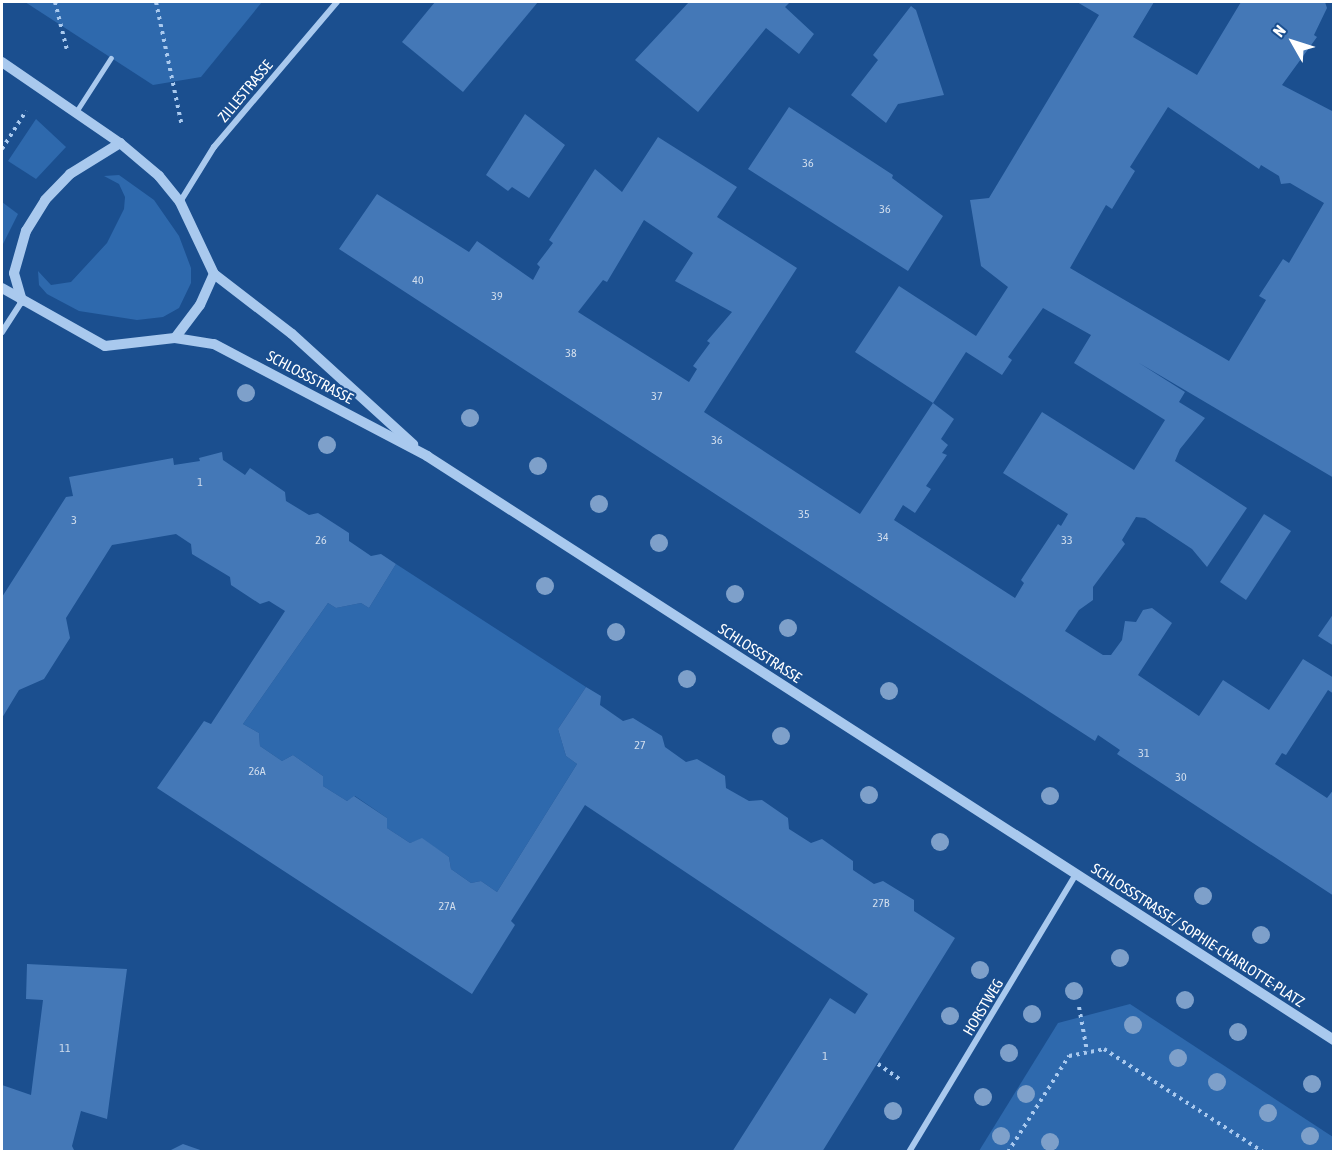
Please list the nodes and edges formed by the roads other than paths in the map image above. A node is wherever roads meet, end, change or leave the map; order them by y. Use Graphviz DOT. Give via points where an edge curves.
graph roads {
  1 [pos="337,2"];
  2 [pos="111,58"];
  3 [pos="2,62"];
  4 [pos="76,112"];
  5 [pos="120,143"];
  6 [pos="180,202"];
  7 [pos="214,274"];
  8 [pos="2,288"];
  9 [pos="22,301"];
  10 [pos="2,333"];
  11 [pos="175,338"];
  12 [pos="427,456"];
  13 [pos="1076,874"];
  14 [pos="1334,1040"];
  15 [pos="909,1152"];
  1 -- 6 [label="street, ZILLESTRASSE" via="214,147"];
  2 -- 4 [label="lane"];
  3 -- 4 [label="street, SCHLOSSSTRASSE"];
  4 -- 5 [label="street, SCHLOSSSTRASSE"];
  5 -- 6 [label="street, SCHLOSSSTRASSE" via="159,176"];
  5 -- 9 [label="street" via="70,174 45,200 26,231 14,273"];
  6 -- 7 [label="street, SCHLOSSSTRASSE"];
  7 -- 11 [label="street" via="200,305"];
  7 -- 12 [label="street, SCHLOSSSTRASSE" via="292,334"];
  8 -- 9 [label="street, SCHLOSSSTRASSE"];
  9 -- 10 [label="street"];
  9 -- 11 [label="street, SCHLOSSSTRASSE" via="105,346"];
  11 -- 12 [label="street, SCHLOSSSTRASSE" via="214,344"];
  12 -- 13 [label="street, SCHLOSSSTRASSE"];
  13 -- 14 [label="street, SCHLOSSSTRASSE / SOPHIE-CHARLOTTE-PLATZ"];
  13 -- 15 [label="street, HORSTWEG"];
}
